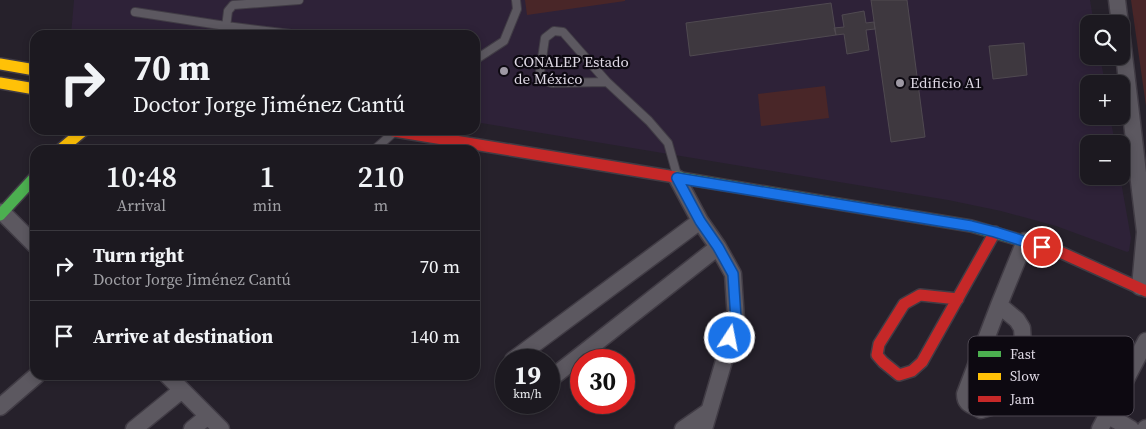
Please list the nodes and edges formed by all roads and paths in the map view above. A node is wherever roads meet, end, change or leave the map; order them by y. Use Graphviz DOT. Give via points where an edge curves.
graph roads {
  1 [pos="299,0"];
  2 [pos="516,0"];
  3 [pos="1117,0"];
  4 [pos="135,12"];
  5 [pos="1119,15"];
  6 [pos="226,26"];
  7 [pos="226,30"];
  8 [pos="258,30"];
  9 [pos="480,57"];
  10 [pos="0,64"];
  11 [pos="1126,65"];
  12 [pos="30,69"];
  13 [pos="607,82"];
  14 [pos="0,83"];
  15 [pos="30,88"];
  16 [pos="78,135"];
  17 [pos="388,135"];
  18 [pos="417,135"];
  19 [pos="460,142"];
  20 [pos="66,145"];
  21 [pos="379,145"];
  22 [pos="456,145"];
  23 [pos="478,145"];
  24 [pos="480,145"];
  25 [pos="677,178"];
  26 [pos="30,182"];
  27 [pos="1,214"];
  28 [pos="700,221"];
  29 [pos="995,232"];
  30 [pos="30,240"];
  31 [pos="1025,241"];
  32 [pos="718,247"];
  33 [pos="1143,289"];
  34 [pos="958,299"];
  35 [pos="999,305"];
  36 [pos="987,336"];
  37 [pos="1023,336"];
  38 [pos="1146,341"];
  39 [pos="527,349"];
  40 [pos="1142,362"];
  41 [pos="560,371"];
  42 [pos="1134,374"];
  43 [pos="32,380"];
  44 [pos="171,380"];
  45 [pos="968,386"];
  46 [pos="182,390"];
  47 [pos="968,403"];
  48 [pos="0,407"];
  49 [pos="709,411"];
  50 [pos="208,416"];
  51 [pos="1103,422"];
  52 [pos="134,429"];
  53 [pos="192,429"];
  54 [pos="221,429"];
  55 [pos="683,429"];
  56 [pos="704,429"];
  57 [pos="1130,429"];
  1 -- 6 [label="lane" via="233,6 228,11"];
  2 -- 9 [label="lane" via="517,9 504,41"];
  3 -- 5 [label="street"];
  4 -- 6 [label="lane"];
  6 -- 7 [label="lane"];
  6 -- 8 [label="lane"];
  10 -- 12 [label="main road"];
  11 -- 33 [label="street" via="1145,232"];
  13 -- 13 [label="lane" via="544,80 540,72 545,38 554,31 564,32"];
  13 -- 25 [label="lane" via="649,120 668,143"];
  14 -- 15 [label="main road"];
  16 -- 20 [label="main road"];
  17 -- 21 [label="lane"];
  18 -- 19 [label="main road"];
  19 -- 22 [label="lane"];
  19 -- 23 [label="main road"];
  24 -- 25 [label="main road"];
  25 -- 28 [label="street"];
  25 -- 29 [label="main road"];
  26 -- 27 [label="main road"];
  27 -- 30 [label="street"];
  28 -- 32 [label="street"];
  28 -- 39 [label="street"];
  29 -- 31 [label="main road"];
  29 -- 34 [label="main road"];
  31 -- 33 [label="main road" via="1060,252"];
  31 -- 35 [label="street"];
  32 -- 41 [label="street"];
  32 -- 49 [label="street" via="733,274 736,320"];
  34 -- 34 [label="main road" via="922,362 912,371 899,374 876,356 879,344 904,304 920,294"];
  35 -- 36 [label="street"];
  35 -- 37 [label="street" via="1017,320"];
  38 -- 40 [label="street"];
  40 -- 42 [label="street"];
  43 -- 48 [label="street"];
  44 -- 46 [label="street"];
  45 -- 47 [label="street" via="965,394"];
  46 -- 50 [label="street"];
  46 -- 52 [label="street"];
  49 -- 55 [label="street"];
  49 -- 56 [label="street"];
  50 -- 53 [label="street"];
  50 -- 54 [label="street"];
  51 -- 57 [label="street"];
}
